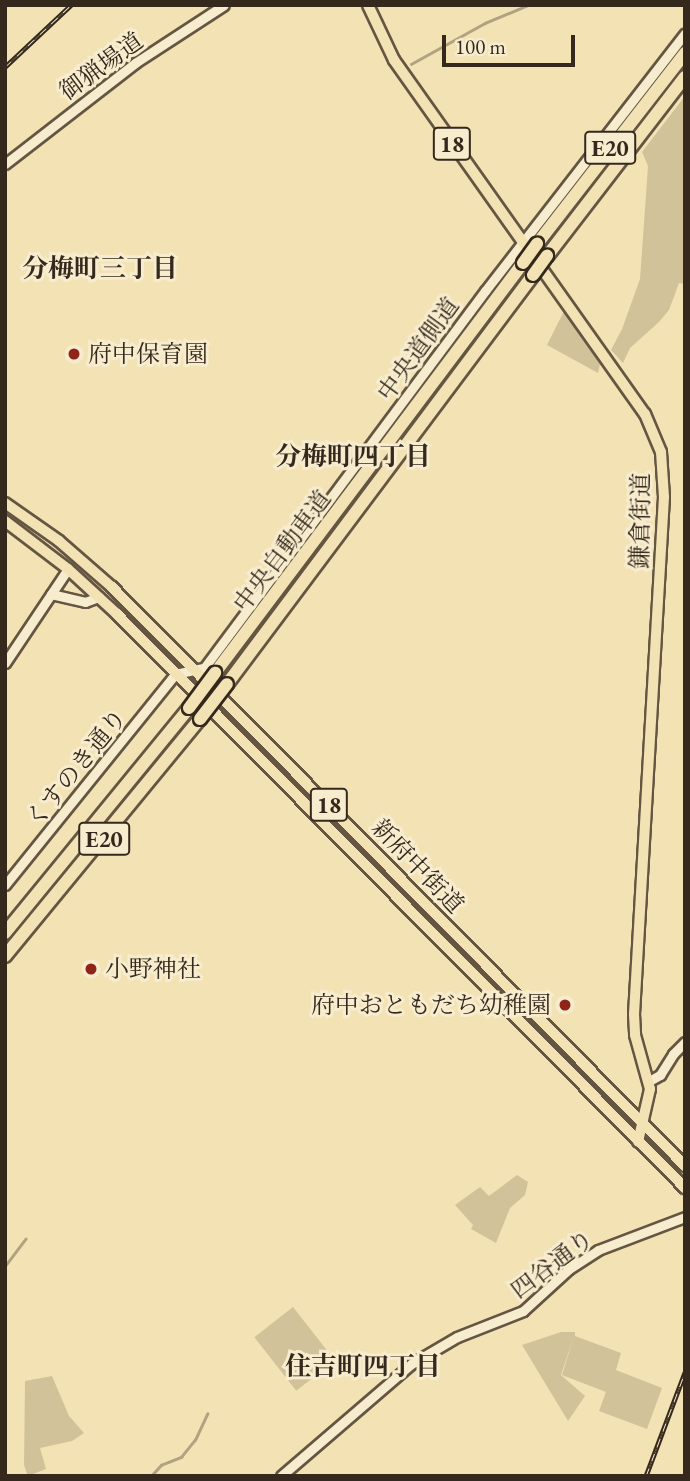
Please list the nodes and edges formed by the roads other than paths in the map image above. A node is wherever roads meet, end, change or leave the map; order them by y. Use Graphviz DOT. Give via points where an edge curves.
graph roads {
  1 [pos="224,5"];
  2 [pos="371,8"];
  3 [pos="685,33"];
  4 [pos="685,54"];
  5 [pos="685,77"];
  6 [pos="5,164"];
  7 [pos="523,242"];
  8 [pos="5,503"];
  9 [pos="5,522"];
  10 [pos="68,569"];
  11 [pos="51,594"];
  12 [pos="99,597"];
  13 [pos="5,663"];
  14 [pos="195,671"];
  15 [pos="175,674"];
  16 [pos="5,885"];
  17 [pos="5,933"];
  18 [pos="5,956"];
  19 [pos="685,1042"];
  20 [pos="649,1081"];
  21 [pos="641,1122"];
  22 [pos="638,1142"];
  23 [pos="685,1166"];
  24 [pos="685,1188"];
  25 [pos="685,1217"];
  26 [pos="281,1476"];
  1 -- 6 [label="street, 御猟場道" via="135,63"];
  2 -- 7 [label="main road, 鎌倉街道 / 18" via="394,60"];
  3 -- 7 [label="street, 中央道側道"];
  4 -- 17 [label="highway, 中央自動車道 / E20, bridge" via="195,699"];
  5 -- 18 [label="highway, 中央自動車道 / E20, bridge" via="200,719"];
  7 -- 14 [label="street, 中央道側道" via="218,650 204,668"];
  7 -- 20 [label="main road, 鎌倉街道 / 18" via="645,414 664,472 634,1014 635,1035"];
  8 -- 14 [label="main road, 新府中街道 / 18" via="83,560"];
  9 -- 10 [label="main road, 新府中街道 / 18"];
  10 -- 11 [label="street"];
  10 -- 12 [label="main road, 新府中街道 / 18"];
  11 -- 12 [label="street" via="85,602"];
  11 -- 13 [label="street"];
  12 -- 15 [label="main road, 新府中街道 / 18"];
  14 -- 15 [label="street"];
  14 -- 21 [label="main road, 新府中街道 / 18"];
  15 -- 16 [label="street, くすのき通り"];
  15 -- 22 [label="main road, 新府中街道 / 18"];
  19 -- 20 [label="street" via="660,1075"];
  20 -- 21 [label="main road, 鎌倉街道 / 18" via="650,1095"];
  21 -- 22 [label="main road, 鎌倉街道 / 18"];
  21 -- 23 [label="main road, 18"];
  22 -- 24 [label="main road, 18"];
  25 -- 26 [label="street, 四谷通り" via="597,1250 523,1311 457,1338 411,1364"];
}
